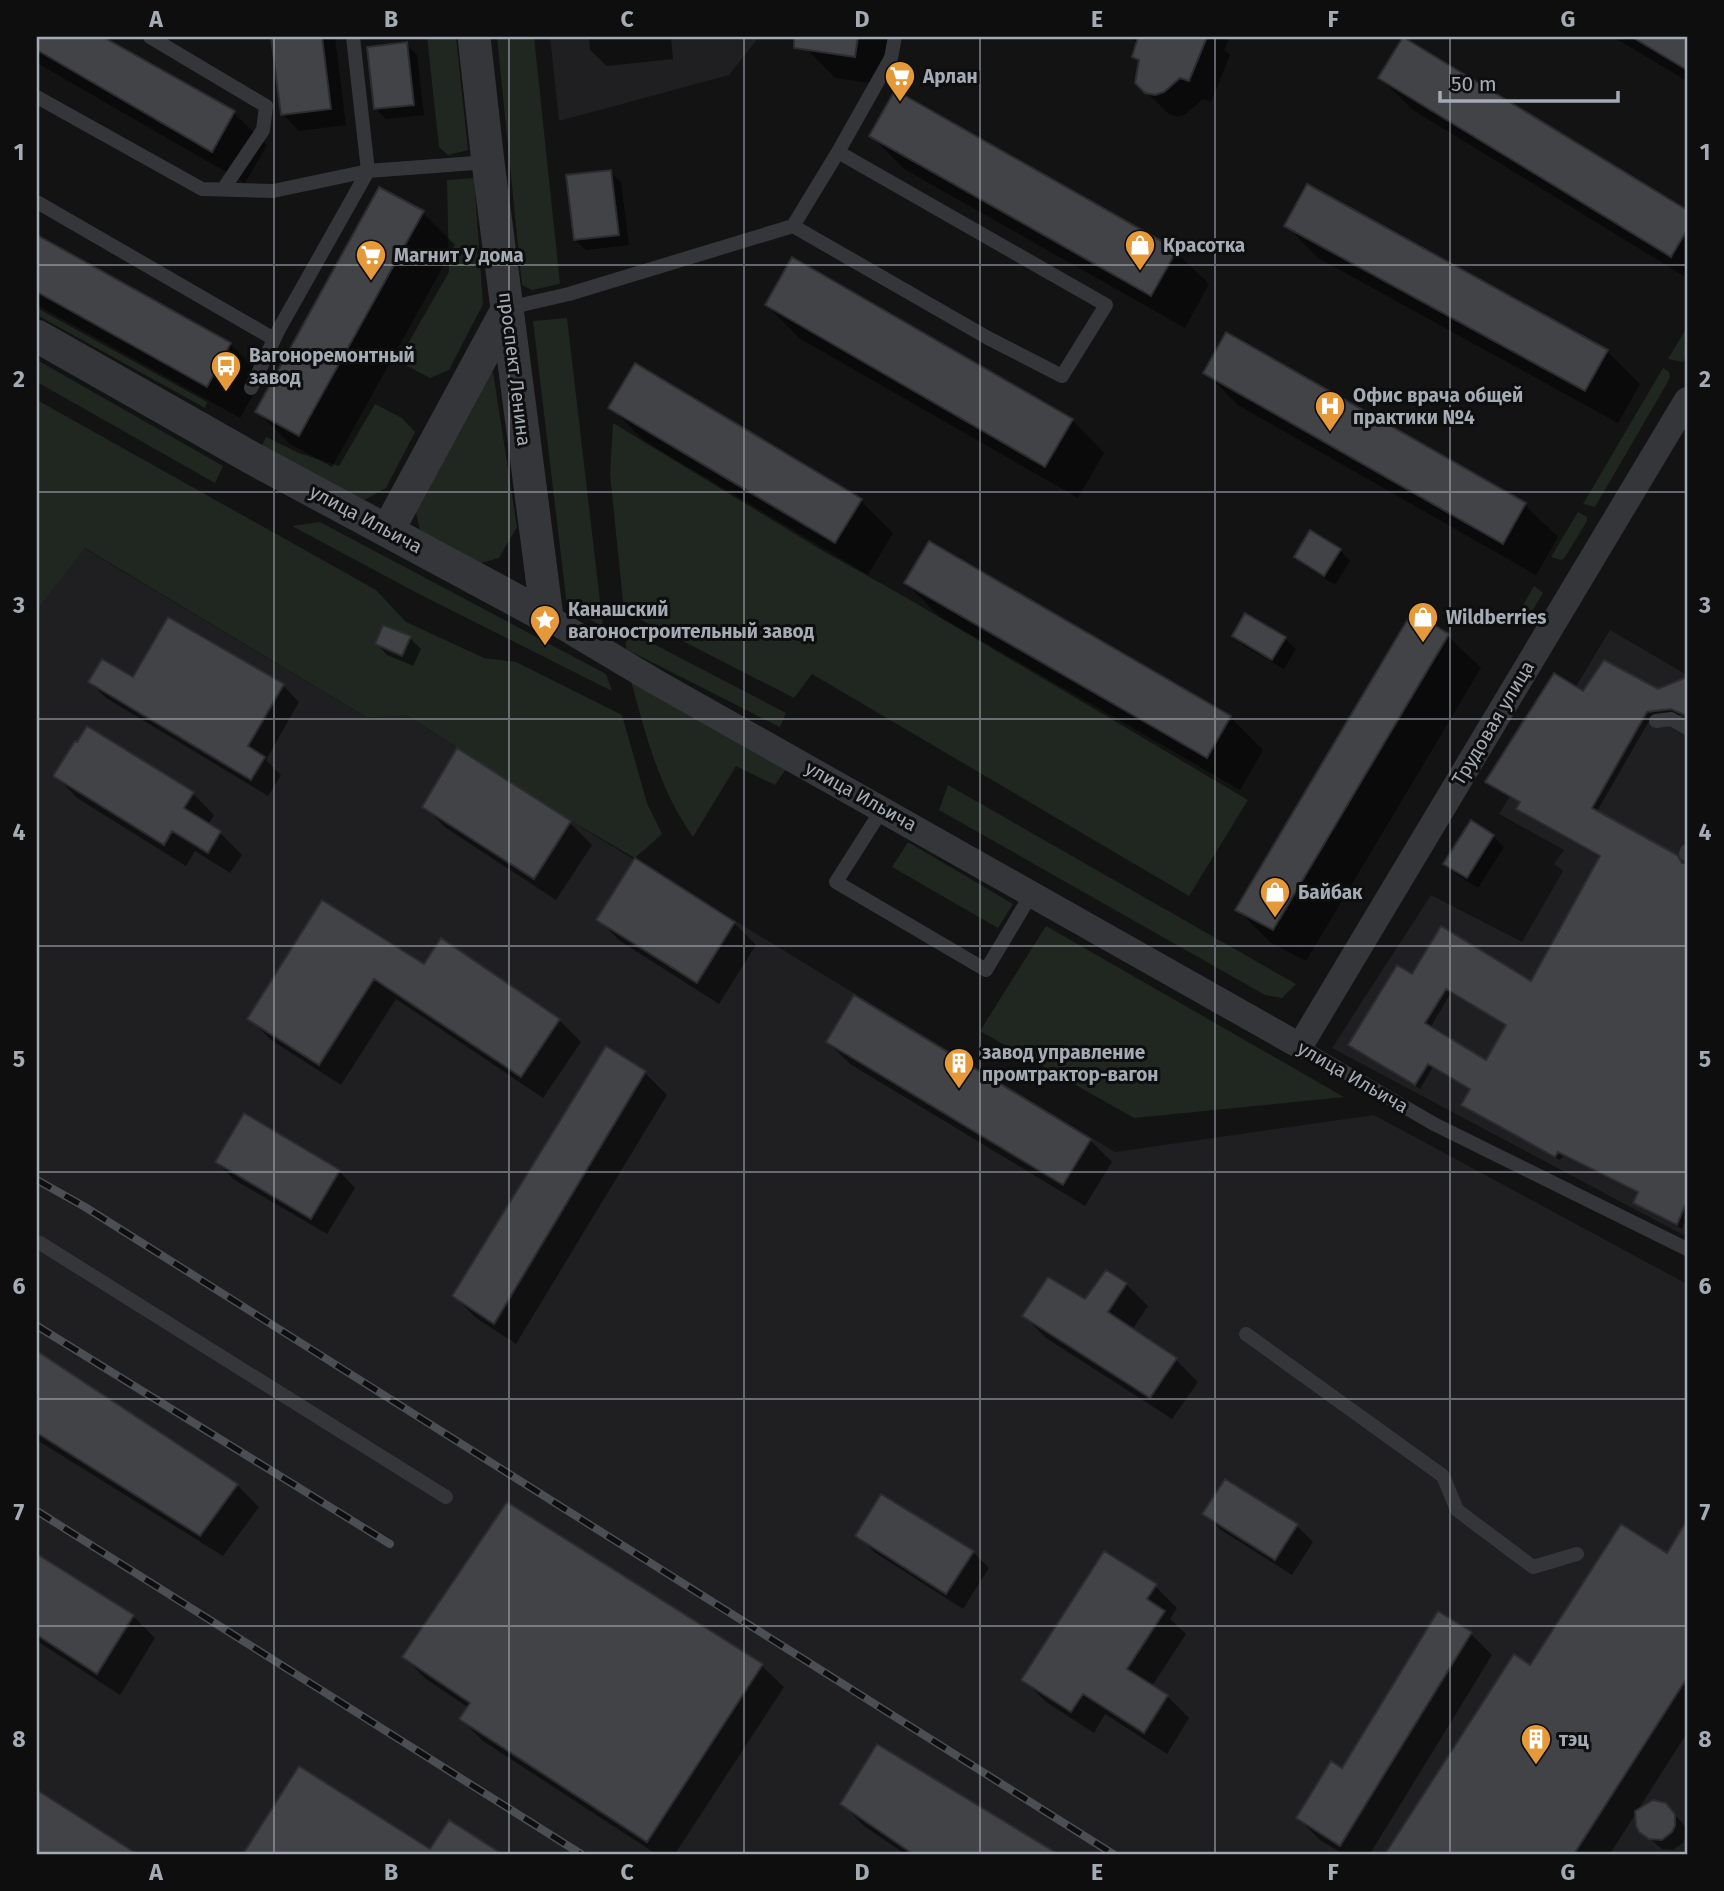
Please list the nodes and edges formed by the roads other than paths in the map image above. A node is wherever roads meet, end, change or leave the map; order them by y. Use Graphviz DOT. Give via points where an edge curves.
graph roads {
  1 [pos="150,37"];
  2 [pos="353,37"];
  3 [pos="474,37"];
  4 [pos="895,37"];
  5 [pos="37,97"];
  6 [pos="838,152"];
  7 [pos="488,162"];
  8 [pos="368,171"];
  9 [pos="224,188"];
  10 [pos="37,202"];
  11 [pos="793,226"];
  12 [pos="508,307"];
  13 [pos="37,337"];
  14 [pos="274,339"];
  15 [pos="251,388"];
  16 [pos="1687,400"];
  17 [pos="388,530"];
  18 [pos="547,617"];
  19 [pos="1656,721"];
  20 [pos="1687,728"];
  21 [pos="883,808"];
  22 [pos="1032,893"];
  23 [pos="1300,1046"];
  24 [pos="40,1243"];
  25 [pos="1687,1249"];
  26 [pos="1246,1334"];
  27 [pos="446,1497"];
  28 [pos="1577,1554"];
  1 -- 9 [label="lane" via="266,106 262,130"];
  2 -- 8 [label="lane"];
  3 -- 7 [label="street, проспект Ленина"];
  4 -- 6 [label="lane" via="891,58"];
  5 -- 9 [label="lane" via="202,189"];
  6 -- 11 [label="lane"];
  6 -- 11 [label="lane" via="1106,305 1062,376"];
  7 -- 8 [label="lane"];
  7 -- 12 [label="street, проспект Ленина"];
  8 -- 9 [label="lane" via="273,191"];
  8 -- 14 [label="lane"];
  10 -- 14 [label="lane"];
  11 -- 12 [label="lane" via="569,294"];
  12 -- 17 [label="street"];
  12 -- 18 [label="street, проспект Ленина"];
  13 -- 17 [label="street, улица Ильича"];
  14 -- 15 [label="lane"];
  16 -- 23 [label="street, Трудовая улица"];
  17 -- 18 [label="street, улица Ильича"];
  18 -- 21 [label="street, улица Ильича"];
  19 -- 20 [label="lane" via="1671,719"];
  21 -- 22 [label="street, улица Ильича"];
  21 -- 22 [label="lane" via="836,883 986,970"];
  22 -- 23 [label="street, улица Ильича"];
  23 -- 25 [label="lane, улица Ильича" via="1434,1124"];
  24 -- 27 [label="lane"];
  26 -- 28 [label="lane" via="1443,1476 1457,1510 1533,1567"];
}
